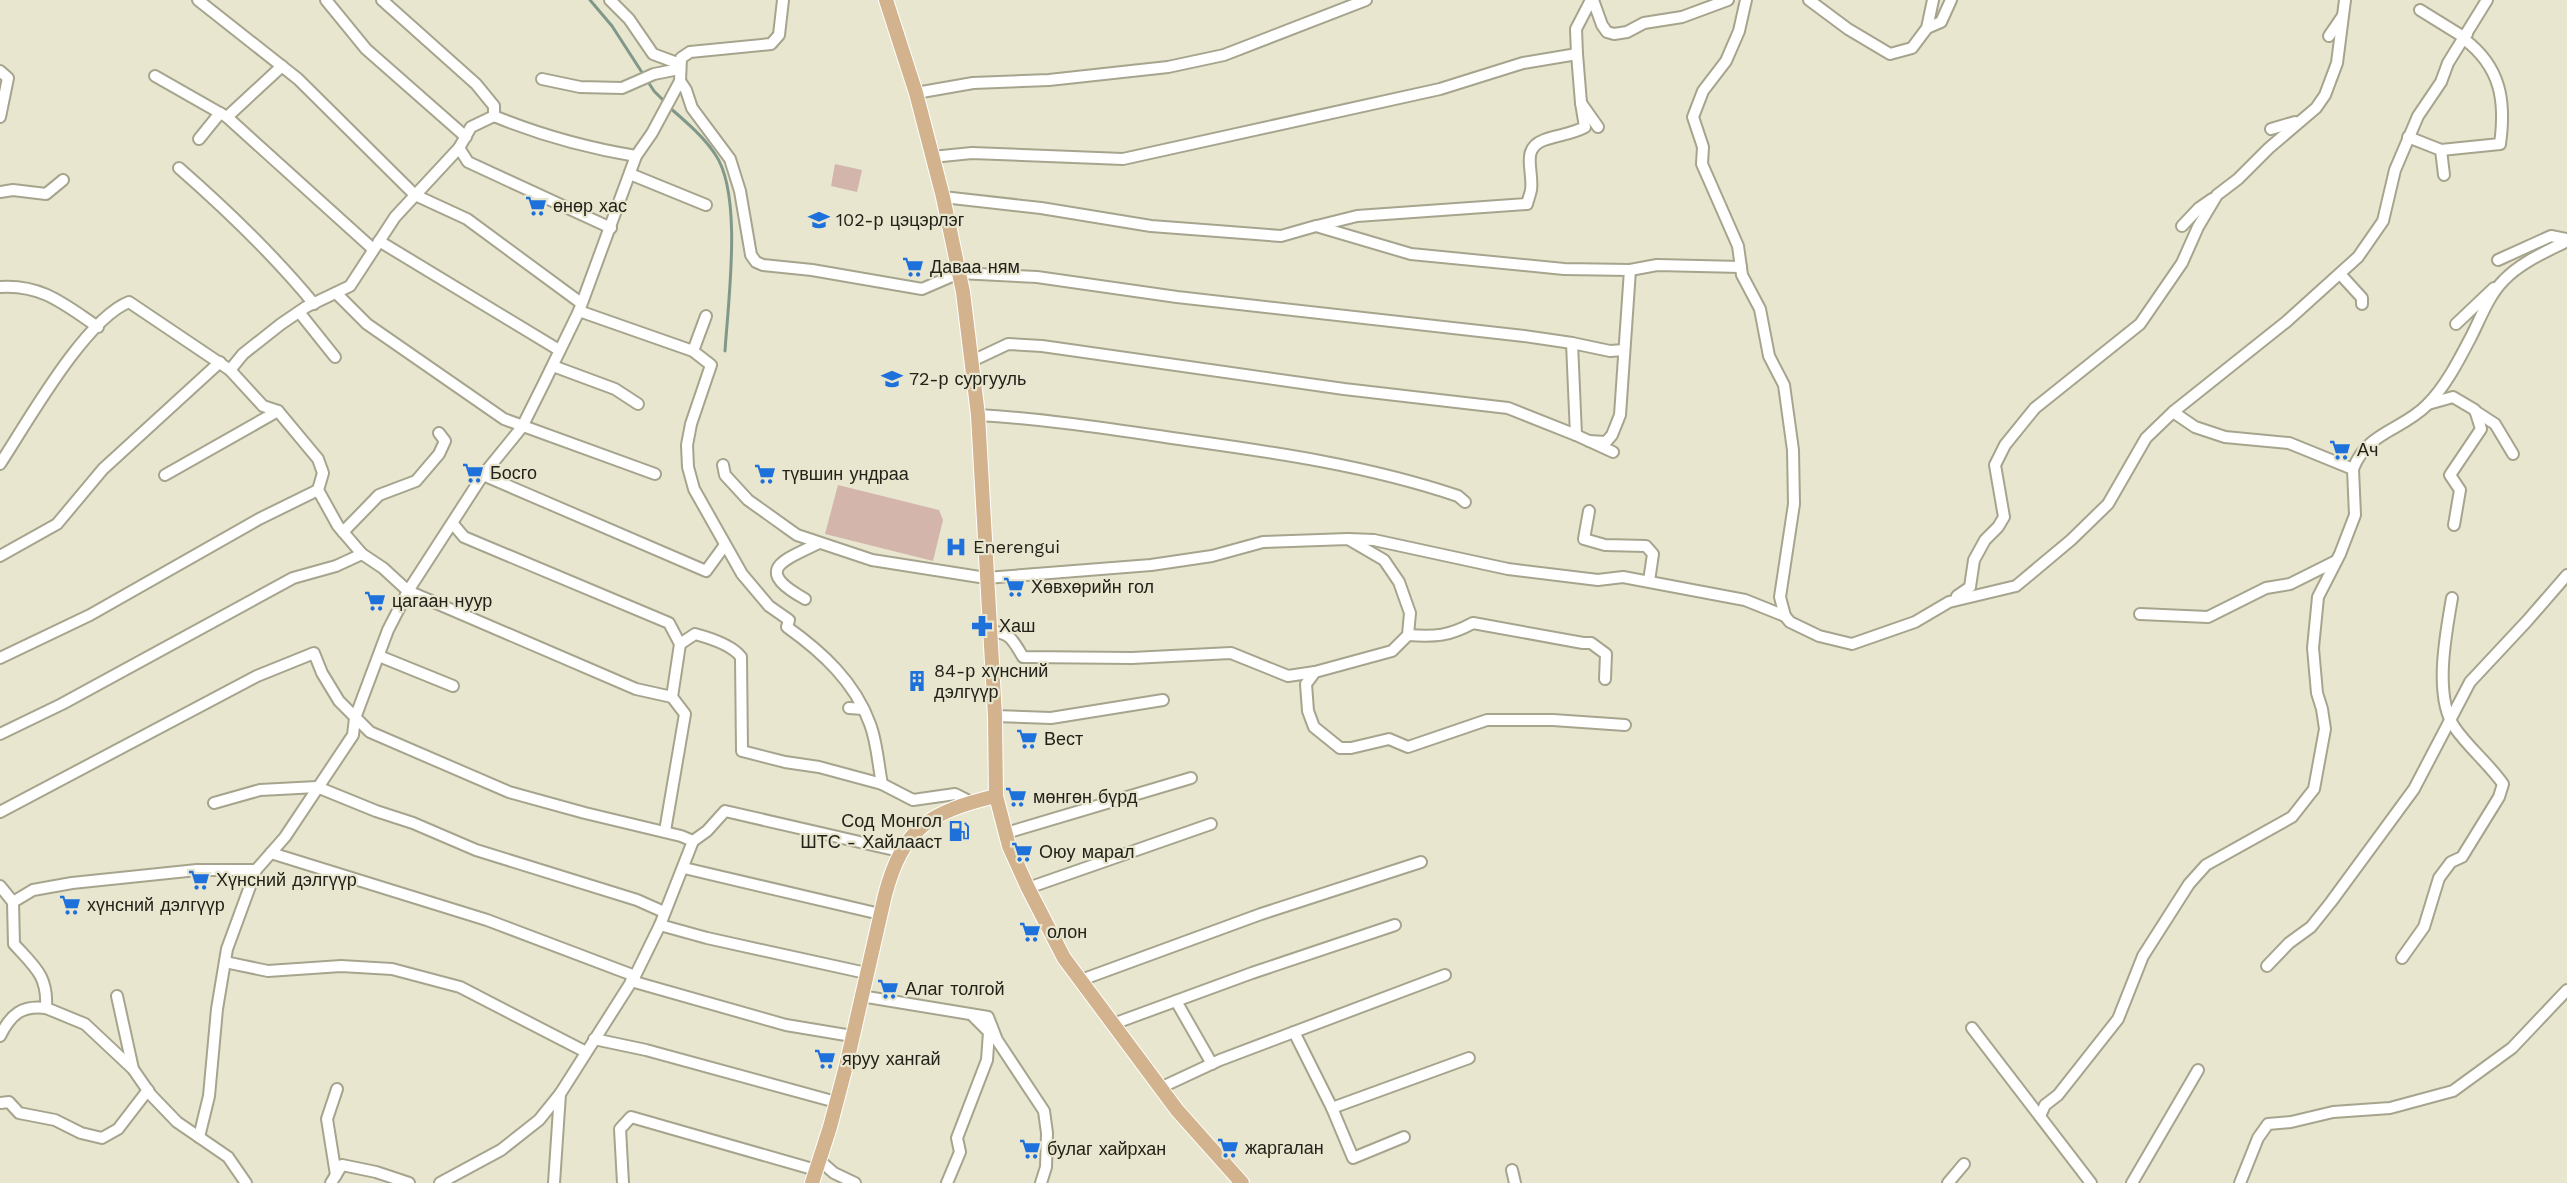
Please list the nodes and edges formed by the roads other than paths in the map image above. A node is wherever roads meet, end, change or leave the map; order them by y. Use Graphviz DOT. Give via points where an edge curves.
graph roads {
  1 [pos="198,0"];
  2 [pos="326,0"];
  3 [pos="382,0"];
  4 [pos="610,0"];
  5 [pos="783,0"];
  6 [pos="886,0"];
  7 [pos="1366,0"];
  8 [pos="1592,0"];
  9 [pos="1728,0"];
  10 [pos="1746,0"];
  11 [pos="1809,0"];
  12 [pos="1932,0"];
  13 [pos="1951,0"];
  14 [pos="2345,0"];
  15 [pos="2487,0"];
  16 [pos="2420,10"];
  17 [pos="2343,14"];
  18 [pos="1927,28"];
  19 [pos="2329,36"];
  20 [pos="2465,37"];
  21 [pos="1577,54"];
  22 [pos="282,66"];
  23 [pos="680,66"];
  24 [pos="0,71"];
  25 [pos="155,76"];
  26 [pos="542,79"];
  27 [pos="680,81"];
  28 [pos="915,93"];
  29 [pos="1581,103"];
  30 [pos="224,115"];
  31 [pos="494,116"];
  32 [pos="0,117"];
  33 [pos="2303,118"];
  34 [pos="1598,127"];
  35 [pos="2271,129"];
  36 [pos="466,137"];
  37 [pos="2408,137"];
  38 [pos="199,138"];
  39 [pos="459,148"];
  40 [pos="2441,150"];
  41 [pos="636,156"];
  42 [pos="932,157"];
  43 [pos="179,168"];
  44 [pos="630,174"];
  45 [pos="2444,175"];
  46 [pos="63,180"];
  47 [pos="0,192"];
  48 [pos="415,195"];
  49 [pos="2217,195"];
  50 [pos="943,197"];
  51 [pos="706,205"];
  52 [pos="1316,226"];
  53 [pos="2182,226"];
  54 [pos="611,228"];
  55 [pos="2567,240"];
  56 [pos="376,245"];
  57 [pos="2498,260"];
  58 [pos="1741,267"];
  59 [pos="1630,270"];
  60 [pos="959,273"];
  61 [pos="2341,275"];
  62 [pos="2504,280"];
  63 [pos="0,287"];
  64 [pos="336,293"];
  65 [pos="314,304"];
  66 [pos="2362,304"];
  67 [pos="580,307"];
  68 [pos="299,312"];
  69 [pos="706,316"];
  70 [pos="2456,324"];
  71 [pos="98,327"];
  72 [pos="1572,343"];
  73 [pos="560,350"];
  74 [pos="1624,350"];
  75 [pos="693,351"];
  76 [pos="335,357"];
  77 [pos="972,361"];
  78 [pos="220,362"];
  79 [pos="553,366"];
  80 [pos="231,370"];
  81 [pos="638,404"];
  82 [pos="2428,404"];
  83 [pos="2475,410"];
  84 [pos="278,411"];
  85 [pos="2173,412"];
  86 [pos="978,415"];
  87 [pos="522,427"];
  88 [pos="439,433"];
  89 [pos="1576,435"];
  90 [pos="1589,441"];
  91 [pos="1613,452"];
  92 [pos="2513,454"];
  93 [pos="0,464"];
  94 [pos="723,465"];
  95 [pos="2353,469"];
  96 [pos="165,474"];
  97 [pos="655,474"];
  98 [pos="483,475"];
  99 [pos="318,490"];
  100 [pos="1465,502"];
  101 [pos="1589,511"];
  102 [pos="453,524"];
  103 [pos="2454,525"];
  104 [pos="344,532"];
  105 [pos="1348,539"];
  106 [pos="819,543"];
  107 [pos="725,545"];
  108 [pos="362,554"];
  109 [pos="0,556"];
  110 [pos="2336,561"];
  111 [pos="2567,575"];
  112 [pos="986,578"];
  113 [pos="1649,581"];
  114 [pos="408,591"];
  115 [pos="2452,598"];
  116 [pos="805,599"];
  117 [pos="1949,602"];
  118 [pos="2140,614"];
  119 [pos="1785,616"];
  120 [pos="989,631"];
  121 [pos="1408,635"];
  122 [pos="680,644"];
  123 [pos="379,656"];
  124 [pos="0,658"];
  125 [pos="1315,672"];
  126 [pos="1605,679"];
  127 [pos="453,686"];
  128 [pos="672,697"];
  129 [pos="1163,700"];
  130 [pos="849,708"];
  131 [pos="863,709"];
  132 [pos="995,716"];
  133 [pos="355,718"];
  134 [pos="2450,718"];
  135 [pos="1626,725"];
  136 [pos="0,734"];
  137 [pos="1191,778"];
  138 [pos="882,784"];
  139 [pos="317,787"];
  140 [pos="996,796"];
  141 [pos="971,802"];
  142 [pos="214,803"];
  143 [pos="0,812"];
  144 [pos="1211,824"];
  145 [pos="665,831"];
  146 [pos="1006,833"];
  147 [pos="693,841"];
  148 [pos="899,851"];
  149 [pos="271,853"];
  150 [pos="1421,862"];
  151 [pos="684,868"];
  152 [pos="256,870"];
  153 [pos="0,886"];
  154 [pos="1028,888"];
  155 [pos="13,902"];
  156 [pos="664,912"];
  157 [pos="880,914"];
  158 [pos="660,925"];
  159 [pos="1395,925"];
  160 [pos="2403,958"];
  161 [pos="225,962"];
  162 [pos="2267,966"];
  163 [pos="866,973"];
  164 [pos="1445,975"];
  165 [pos="633,978"];
  166 [pos="1081,980"];
  167 [pos="2567,990"];
  168 [pos="117,996"];
  169 [pos="861,996"];
  170 [pos="1176,1001"];
  171 [pos="46,1008"];
  172 [pos="973,1016"];
  173 [pos="1113,1024"];
  174 [pos="1972,1028"];
  175 [pos="2,1029"];
  176 [pos="1294,1032"];
  177 [pos="852,1036"];
  178 [pos="594,1040"];
  179 [pos="586,1052"];
  180 [pos="1469,1058"];
  181 [pos="1212,1064"];
  182 [pos="133,1069"];
  183 [pos="2198,1070"];
  184 [pos="1160,1088"];
  185 [pos="337,1089"];
  186 [pos="148,1090"];
  187 [pos="560,1094"];
  188 [pos="1,1101"];
  189 [pos="836,1102"];
  190 [pos="1332,1108"];
  191 [pos="2040,1116"];
  192 [pos="199,1137"];
  193 [pos="1404,1137"];
  194 [pos="1964,1164"];
  195 [pos="1512,1170"];
  196 [pos="816,1171"];
  197 [pos="333,1179"];
  198 [pos="246,1183"];
  199 [pos="409,1183"];
  200 [pos="440,1183"];
  201 [pos="554,1183"];
  202 [pos="623,1183"];
  203 [pos="855,1183"];
  204 [pos="947,1183"];
  205 [pos="1041,1183"];
  206 [pos="1242,1183"];
  207 [pos="1515,1183"];
  208 [pos="1948,1183"];
  209 [pos="2091,1183"];
  210 [pos="2132,1183"];
  211 [pos="2240,1183"];
  1 -- 22 [label="street"];
  2 -- 36 [label="street" via="366,49"];
  3 -- 31 [label="street" via="476,84 494,106"];
  4 -- 23 [label="street" via="629,19 652,54"];
  5 -- 23 [label="street" via="779,35 771,44 690,52 682,56"];
  6 -- 28 [label="main road"];
  7 -- 28 [label="street" via="1224,55 1168,67 1049,80 973,83"];
  8 -- 9 [label="street" via="1602,25 1614,34 1644,23 1682,17"];
  8 -- 21 [label="street" via="1576,29"];
  10 -- 58 [label="street" via="1739,32 1726,61 1703,91 1693,117 1703,147 1702,164 1738,246"];
  11 -- 18 [label="street" via="1890,54 1912,48"];
  12 -- 18 [label="street"];
  13 -- 18 [label="street" via="1941,22"];
  14 -- 17 [label="street"];
  15 -- 20 [label="street"];
  16 -- 20 [label="street"];
  17 -- 19 [label="street"];
  17 -- 33 [label="street" via="2337,63 2325,95"];
  20 -- 37 [label="street"];
  20 -- 40 [label="street" via="2494,72 2498,84 2504,115 2500,144"];
  21 -- 29 [label="street"];
  21 -- 42 [label="street" via="1523,63 1440,89 1124,159 972,153"];
  22 -- 30 [label="street"];
  22 -- 48 [label="street"];
  23 -- 26 [label="street" via="622,88 580,87"];
  23 -- 27 [label="street"];
  24 -- 32 [label="street" via="8,78"];
  25 -- 30 [label="street"];
  27 -- 41 [label="street"];
  27 -- 60 [label="street" via="692,108 730,159 751,255 756,262 922,289"];
  28 -- 42 [label="main road"];
  29 -- 34 [label="street"];
  29 -- 52 [label="street" via="1585,127 1532,147 1527,204 1358,216"];
  30 -- 38 [label="street"];
  30 -- 56 [label="street"];
  31 -- 36 [label="street" via="471,127"];
  31 -- 41 [label="street" via="524,129"];
  33 -- 35 [label="street"];
  33 -- 49 [label="street"];
  36 -- 39 [label="street"];
  37 -- 40 [label="street"];
  37 -- 61 [label="street" via="2395,170 2383,221"];
  39 -- 48 [label="street"];
  39 -- 54 [label="street" via="468,162"];
  40 -- 45 [label="street"];
  41 -- 44 [label="street"];
  42 -- 50 [label="main road"];
  43 -- 65 [label="street" via="281,263"];
  44 -- 51 [label="street"];
  44 -- 54 [label="street"];
  46 -- 47 [label="street" via="46,194"];
  48 -- 56 [label="street"];
  48 -- 67 [label="street" via="466,219"];
  49 -- 53 [label="street"];
  49 -- 117 [label="street" via="2182,263 2140,324 2035,408 2005,445 1995,465 2004,517 1974,560 1970,587"];
  50 -- 52 [label="street" via="1151,226 1281,236"];
  50 -- 60 [label="main road"];
  52 -- 59 [label="street" via="1411,254 1564,269"];
  54 -- 67 [label="street"];
  55 -- 57 [label="street" via="2552,236"];
  55 -- 62 [label="street"];
  56 -- 64 [label="street" via="350,285"];
  56 -- 73 [label="street"];
  58 -- 59 [label="street" via="1657,265"];
  58 -- 119 [label="street" via="1760,309 1769,356 1784,385 1788,408 1794,504 1780,597"];
  59 -- 74 [label="street"];
  60 -- 72 [label="street" via="1037,277"];
  60 -- 77 [label="main road"];
  61 -- 66 [label="street" via="2362,298"];
  61 -- 85 [label="street"];
  62 -- 70 [label="street"];
  62 -- 82 [label="street" via="2452,371"];
  63 -- 71 [label="street" via="39,290"];
  64 -- 65 [label="street"];
  64 -- 87 [label="street" via="367,324 504,419"];
  65 -- 68 [label="street"];
  67 -- 73 [label="street"];
  67 -- 75 [label="street"];
  68 -- 76 [label="street"];
  68 -- 80 [label="street" via="243,354"];
  69 -- 75 [label="street"];
  71 -- 78 [label="street" via="116,307 129,302"];
  71 -- 93 [label="street" via="60,372"];
  72 -- 74 [label="street"];
  72 -- 89 [label="street"];
  73 -- 79 [label="street"];
  74 -- 90 [label="street" via="1620,415 1606,442"];
  75 -- 107 [label="street" via="711,365 691,424 688,467 694,489"];
  77 -- 86 [label="main road"];
  77 -- 89 [label="street" via="1008,344 1042,346 1508,408"];
  78 -- 80 [label="street"];
  78 -- 109 [label="street" via="103,469 57,524"];
  79 -- 81 [label="street" via="615,389"];
  79 -- 87 [label="street"];
  80 -- 84 [label="street" via="263,406"];
  82 -- 83 [label="street" via="2453,397"];
  82 -- 95 [label="street" via="2401,426 2379,434 2359,453"];
  83 -- 92 [label="street" via="2495,424"];
  83 -- 103 [label="street" via="2481,429 2450,475 2460,490"];
  84 -- 96 [label="street"];
  84 -- 99 [label="street" via="318,459 323,473"];
  85 -- 95 [label="street" via="2195,427 2225,437 2289,443"];
  85 -- 117 [label="street" via="2146,438 2108,504 2071,540 2016,586"];
  86 -- 100 [label="street" via="1045,420 1376,471 1458,496"];
  86 -- 112 [label="main road"];
  87 -- 97 [label="street"];
  87 -- 98 [label="street"];
  88 -- 104 [label="street" via="445,441 439,454 416,481 379,495"];
  89 -- 90 [label="street"];
  90 -- 91 [label="street"];
  94 -- 106 [label="street" via="724,475 748,500 797,536"];
  95 -- 110 [label="street" via="2355,515"];
  98 -- 102 [label="street"];
  98 -- 107 [label="street" via="706,571"];
  99 -- 104 [label="street"];
  99 -- 124 [label="street" via="90,615"];
  101 -- 113 [label="street" via="1584,539 1605,545 1646,546 1653,554"];
  102 -- 114 [label="street"];
  102 -- 122 [label="street" via="464,537 669,623"];
  104 -- 108 [label="street"];
  105 -- 112 [label="street" via="1263,542 1212,556 1151,566"];
  105 -- 113 [label="street" via="1374,540 1508,569 1598,580 1623,577"];
  105 -- 121 [label="street" via="1384,560 1399,582 1410,614"];
  106 -- 112 [label="street" via="872,561"];
  106 -- 116 [label="street" via="781,562 777,569 787,586"];
  107 -- 131 [label="street" via="763,599 789,620 787,627 819,650 841,674"];
  108 -- 114 [label="street"];
  108 -- 136 [label="street" via="293,578"];
  110 -- 118 [label="street" via="2290,584 2266,588 2208,617"];
  110 -- 191 [label="street" via="2318,597 2313,648 2325,729 2314,789 2292,817 2206,865 2189,884 2143,956 2118,1019"];
  111 -- 134 [label="street" via="2470,682"];
  112 -- 120 [label="main road"];
  113 -- 119 [label="street" via="1745,600"];
  114 -- 123 [label="street"];
  114 -- 128 [label="street" via="636,689"];
  115 -- 134 [label="street" via="2445,637 2443,695"];
  117 -- 119 [label="street" via="1915,622 1852,644 1819,636"];
  120 -- 125 [label="street" via="1010,636 1023,657 1137,658 1231,653 1288,676"];
  120 -- 132 [label="main road"];
  121 -- 125 [label="street" via="1392,651"];
  121 -- 126 [label="street" via="1437,637 1473,622 1583,644 1591,642 1606,654"];
  122 -- 128 [label="street"];
  122 -- 138 [label="street" via="695,634 741,657 742,751"];
  123 -- 127 [label="street"];
  123 -- 133 [label="street"];
  125 -- 135 [label="street" via="1306,684 1308,711 1314,727 1340,748 1389,739 1408,747 1487,720"];
  128 -- 145 [label="street" via="685,714"];
  129 -- 132 [label="street" via="1051,718"];
  130 -- 131 [label="street"];
  131 -- 138 [label="street" via="871,724"];
  132 -- 140 [label="main road"];
  133 -- 139 [label="street" via="353,735"];
  133 -- 143 [label="street" via="327,682 314,653 257,676"];
  133 -- 145 [label="street" via="370,732 392,743 509,792"];
  134 -- 160 [label="street" via="2503,784 2462,857 2451,862 2439,878 2424,927"];
  134 -- 162 [label="street" via="2414,789 2361,863 2311,927"];
  137 -- 146 [label="street"];
  138 -- 141 [label="street" via="913,800 955,794"];
  139 -- 142 [label="street" via="260,790"];
  139 -- 149 [label="street"];
  139 -- 156 [label="street" via="476,850"];
  140 -- 141 [label="main road"];
  140 -- 146 [label="main road"];
  141 -- 148 [label="main road" via="928,822"];
  144 -- 154 [label="street"];
  145 -- 147 [label="street"];
  146 -- 154 [label="main road"];
  147 -- 148 [label="street" via="725,811"];
  147 -- 151 [label="street"];
  148 -- 157 [label="main road"];
  149 -- 152 [label="street"];
  149 -- 165 [label="street" via="487,920"];
  150 -- 166 [label="street" via="1261,914"];
  151 -- 156 [label="street"];
  151 -- 157 [label="street"];
  152 -- 155 [label="street" via="197,870 72,883 33,890"];
  152 -- 161 [label="street"];
  153 -- 155 [label="street"];
  154 -- 166 [label="main road"];
  155 -- 171 [label="street" via="14,944 39,971 47,990"];
  156 -- 158 [label="street"];
  157 -- 163 [label="main road"];
  158 -- 163 [label="street"];
  158 -- 165 [label="street"];
  159 -- 170 [label="street"];
  161 -- 179 [label="street" via="268,971 341,966 392,969 459,987"];
  161 -- 192 [label="street" via="209,1096"];
  163 -- 169 [label="main road"];
  164 -- 176 [label="street"];
  165 -- 177 [label="street" via="786,1025"];
  165 -- 178 [label="street"];
  166 -- 173 [label="main road"];
  167 -- 211 [label="street" via="2512,1048 2453,1091 2390,1108 2333,1112 2268,1124 2258,1138"];
  168 -- 182 [label="street"];
  169 -- 172 [label="street"];
  169 -- 177 [label="main road"];
  170 -- 173 [label="street"];
  170 -- 181 [label="street"];
  171 -- 175 [label="street" via="31,1006 16,1014"];
  171 -- 182 [label="street" via="85,1024"];
  172 -- 204 [label="street" via="989,1032 987,1060 957,1138 960,1152"];
  172 -- 205 [label="street" via="988,1017 997,1040 1044,1111 1046,1167"];
  173 -- 184 [label="main road"];
  174 -- 191 [label="street"];
  176 -- 181 [label="street"];
  176 -- 190 [label="street"];
  177 -- 189 [label="main road"];
  178 -- 179 [label="street"];
  178 -- 189 [label="street" via="646,1050"];
  179 -- 187 [label="street"];
  180 -- 190 [label="street"];
  181 -- 184 [label="street"];
  182 -- 186 [label="street"];
  183 -- 210 [label="street"];
  184 -- 206 [label="main road"];
  185 -- 197 [label="street" via="327,1119"];
  186 -- 188 [label="street" via="118,1130 102,1138 55,1120 19,1113 9,1102"];
  186 -- 192 [label="street" via="177,1122"];
  187 -- 200 [label="street" via="539,1120 501,1150"];
  187 -- 201 [label="street"];
  189 -- 196 [label="main road"];
  190 -- 193 [label="street" via="1353,1158"];
  191 -- 209 [label="street"];
  192 -- 198 [label="street" via="228,1157"];
  194 -- 208 [label="street"];
  195 -- 207 [label="street"];
  196 -- 202 [label="street" via="631,1117 620,1129"];
  196 -- 203 [label="street" via="834,1173"];
  197 -- 199 [label="street" via="342,1166"];
}
